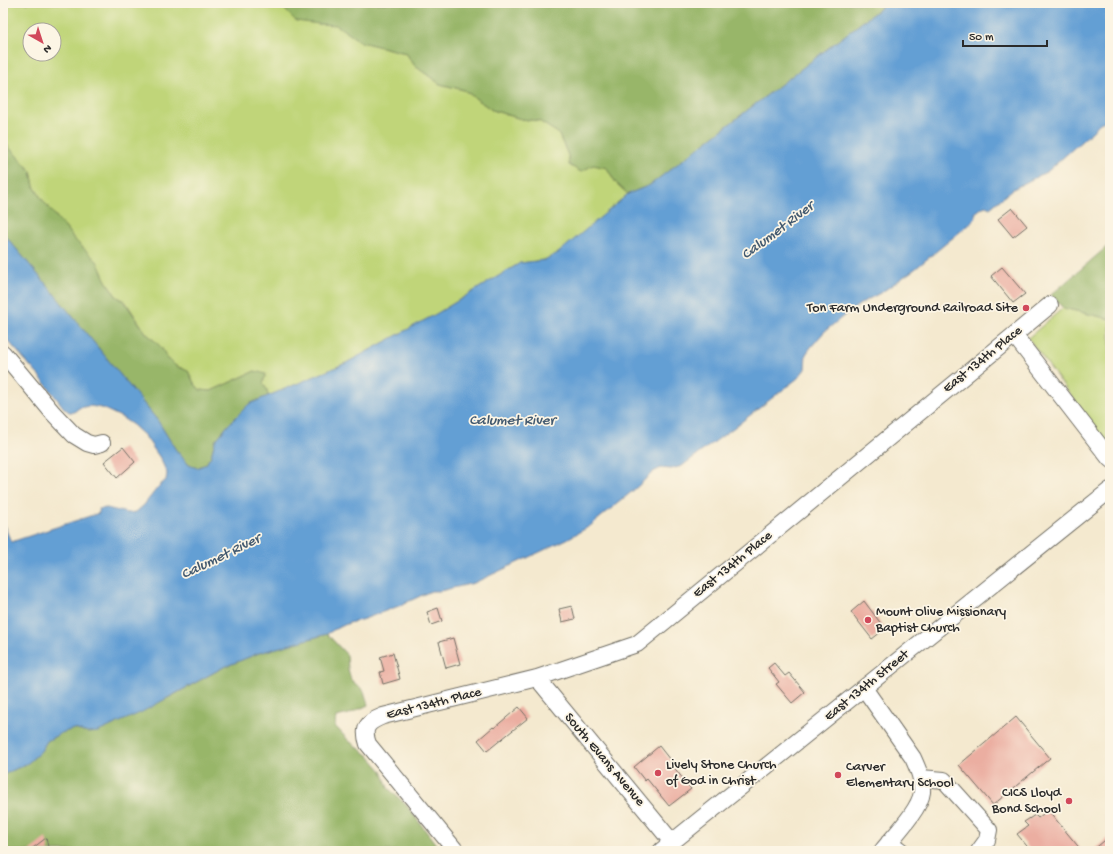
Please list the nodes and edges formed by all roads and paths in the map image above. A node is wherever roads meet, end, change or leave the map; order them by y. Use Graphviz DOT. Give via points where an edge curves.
graph roads {
  1 [pos="1050,305"];
  2 [pos="1014,335"];
  3 [pos="3,353"];
  4 [pos="102,443"];
  5 [pos="1110,459"];
  6 [pos="1110,490"];
  7 [pos="537,678"];
  8 [pos="864,688"];
  9 [pos="921,778"];
  10 [pos="667,847"];
  11 [pos="891,848"];
  12 [pos="456,851"];
  13 [pos="979,851"];
  1 -- 2 [label="street, East 134th Place"];
  2 -- 5 [label="street"];
  2 -- 7 [label="street, East 134th Place" via="637,644"];
  3 -- 4 [label="street" via="74,435 87,444"];
  6 -- 8 [label="street, East 134th Street"];
  7 -- 10 [label="street, South Evans Avenue"];
  7 -- 12 [label="street, East 134th Place" via="383,716 375,719 365,729 368,744"];
  8 -- 9 [label="street" via="913,758"];
  8 -- 10 [label="street, East 134th Street"];
  9 -- 11 [label="street" via="920,801"];
  9 -- 13 [label="street" via="944,780 989,830 987,840"];
}
